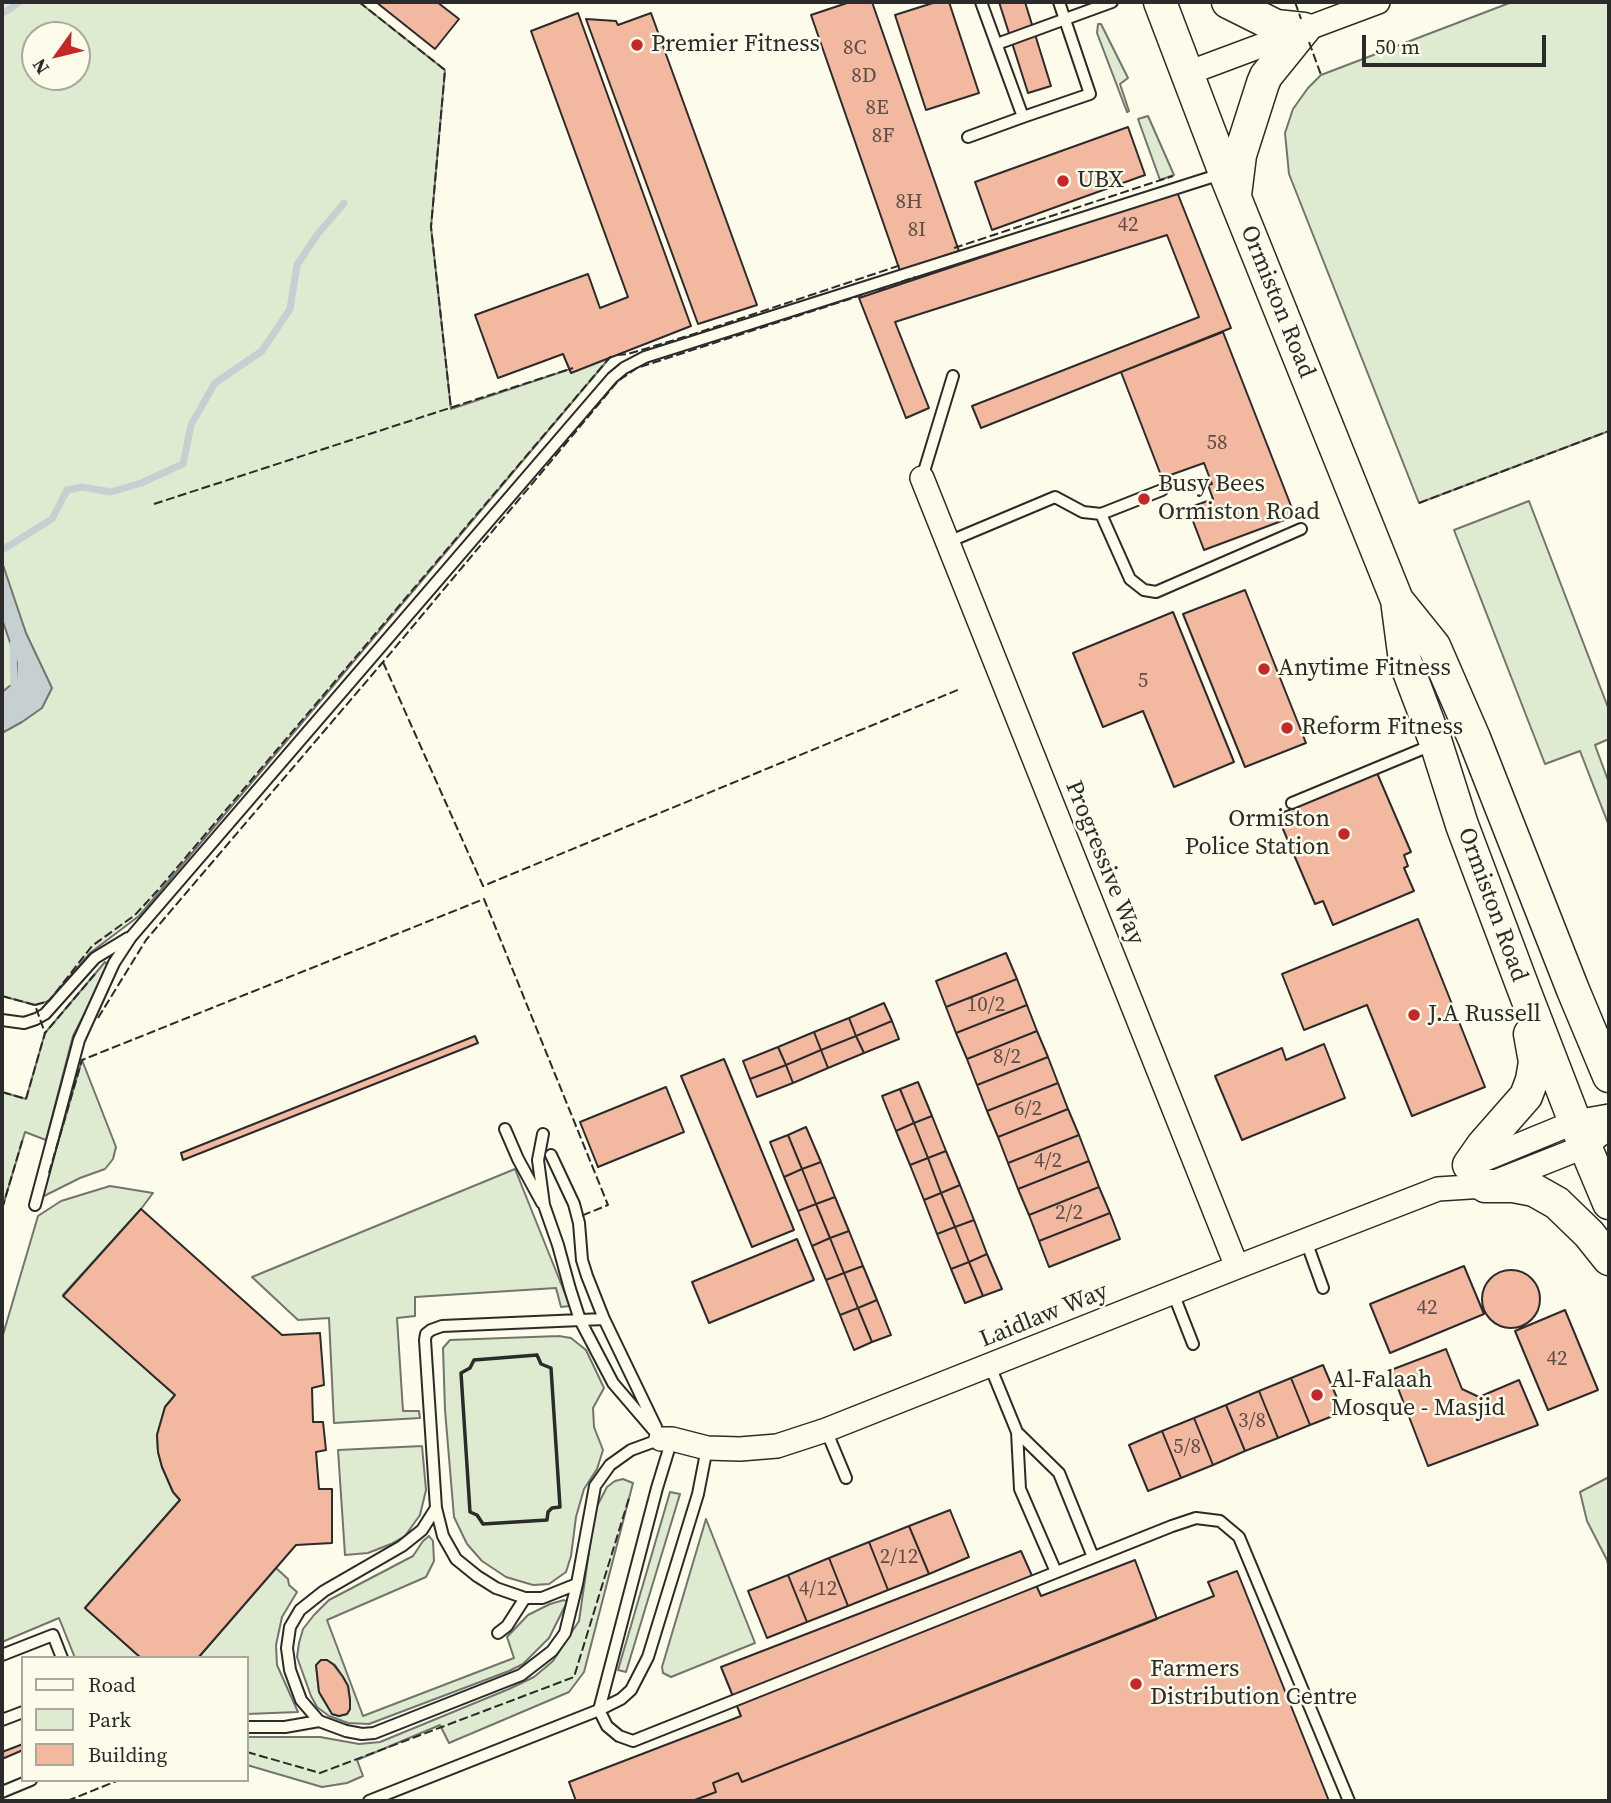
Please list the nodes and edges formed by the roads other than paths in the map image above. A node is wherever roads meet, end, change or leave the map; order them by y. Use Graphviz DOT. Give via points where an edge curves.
graph roads {
  1 [pos="981,2"];
  2 [pos="1059,2"];
  3 [pos="1112,2"];
  4 [pos="1160,2"];
  5 [pos="1228,2"];
  6 [pos="1378,2"];
  7 [pos="1065,19"];
  8 [pos="1304,29"];
  9 [pos="997,44"];
  10 [pos="1188,73"];
  11 [pos="1023,117"];
  12 [pos="968,137"];
  13 [pos="1230,186"];
  14 [pos="953,376"];
  15 [pos="922,478"];
  16 [pos="1162,490"];
  17 [pos="1101,514"];
  18 [pos="1301,529"];
  19 [pos="948,542"];
  20 [pos="1397,600"];
  21 [pos="1437,743"];
  22 [pos="1292,803"];
  23 [pos="131,937"];
  24 [pos="1524,990"];
  25 [pos="1573,990"];
  26 [pos="1609,1023"];
  27 [pos="3,1024"];
  28 [pos="1609,1076"];
  29 [pos="1609,1116"];
  30 [pos="505,1129"];
  31 [pos="1590,1132"];
  32 [pos="542,1134"];
  33 [pos="551,1154"];
  34 [pos="1477,1175"];
  35 [pos="1609,1203"];
  36 [pos="36,1205"];
  37 [pos="544,1205"];
  38 [pos="1306,1241"];
  39 [pos="1609,1259"];
  40 [pos="1237,1266"];
  41 [pos="1323,1288"];
  42 [pos="1173,1293"];
  43 [pos="604,1319"];
  44 [pos="580,1320"];
  45 [pos="1193,1344"];
  46 [pos="990,1366"];
  47 [pos="826,1430"];
  48 [pos="1017,1432"];
  49 [pos="666,1439"];
  50 [pos="707,1448"];
  51 [pos="846,1478"];
  52 [pos="436,1508"];
  53 [pos="1093,1557"];
  54 [pos="1056,1572"];
  55 [pos="577,1584"];
  56 [pos="525,1598"];
  57 [pos="498,1633"];
  58 [pos="2,1655"];
  59 [pos="61,1656"];
  60 [pos="599,1710"];
  61 [pos="21,1713"];
  62 [pos="2,1720"];
  63 [pos="319,1721"];
  64 [pos="248,1727"];
  65 [pos="26,1782"];
  66 [pos="2,1792"];
  67 [pos="369,1801"];
  68 [pos="1349,1801"];
  1 -- 9 [label="lane"];
  2 -- 7 [label="lane"];
  3 -- 7 [label="lane"];
  4 -- 10 [label="main road, Ormiston Road"];
  5 -- 8 [label="main road" via="1276,26"];
  6 -- 8 [label="street"];
  7 -- 9 [label="lane"];
  7 -- 11 [label="lane" via="1090,94"];
  8 -- 10 [label="street"];
  8 -- 13 [label="main road" via="1266,76"];
  9 -- 11 [label="lane"];
  10 -- 13 [label="main road, Ormiston Road"];
  11 -- 12 [label="lane"];
  13 -- 20 [label="main road, Ormiston Road"];
  13 -- 23 [label="lane" via="645,357 624,368"];
  14 -- 15 [label="lane"];
  15 -- 19 [label="street, Progressive Way"];
  16 -- 17 [label="lane"];
  17 -- 18 [label="lane" via="1130,579 1144,590 1156,592"];
  17 -- 19 [label="lane" via="1083,512 1055,497"];
  19 -- 40 [label="street, Progressive Way"];
  20 -- 21 [label="main road, Ormiston Road" via="1405,661"];
  20 -- 25 [label="main road, Ormiston Road" via="1434,646"];
  21 -- 22 [label="lane"];
  21 -- 24 [label="main road, Ormiston Road" via="1462,825"];
  23 -- 27 [label="lane" via="95,958 45,1014 24,1023"];
  23 -- 36 [label="lane" via="79,1040"];
  24 -- 31 [label="main road, Ormiston Road"];
  24 -- 34 [label="main road" via="1535,1062 1532,1080 1526,1096 1483,1145"];
  25 -- 26 [label="main road"];
  25 -- 28 [label="main road, Ormiston Road"];
  29 -- 31 [label="street, Laidlaw Way"];
  30 -- 37 [label="lane"];
  31 -- 34 [label="street, Laidlaw Way"];
  31 -- 35 [label="main road, Ormiston Road"];
  32 -- 37 [label="lane" via="538,1160"];
  33 -- 43 [label="lane" via="574,1204 582,1260"];
  34 -- 38 [label="street, Laidlaw Way"];
  34 -- 39 [label="main road" via="1534,1190 1557,1203"];
  37 -- 44 [label="lane"];
  38 -- 40 [label="street, Laidlaw Way"];
  38 -- 41 [label="lane"];
  40 -- 42 [label="street, Laidlaw Way"];
  42 -- 45 [label="lane"];
  42 -- 46 [label="street, Laidlaw Way"];
  43 -- 44 [label="lane"];
  43 -- 49 [label="lane"];
  44 -- 49 [label="lane" via="613,1383"];
  44 -- 52 [label="lane" via="442,1326 426,1334"];
  46 -- 47 [label="street, Laidlaw Way"];
  46 -- 48 [label="lane"];
  47 -- 50 [label="street, Laidlaw Way" via="777,1446"];
  47 -- 51 [label="lane"];
  48 -- 53 [label="lane" via="1059,1473"];
  48 -- 54 [label="lane" via="1020,1489"];
  49 -- 50 [label="street, Laidlaw Way"];
  49 -- 55 [label="lane" via="631,1450 610,1465 595,1486"];
  49 -- 60 [label="lane"];
  50 -- 60 [label="lane" via="698,1494 648,1657 631,1690"];
  52 -- 56 [label="lane" via="443,1536 456,1559 496,1588"];
  52 -- 63 [label="lane" via="422,1530 324,1591 300,1610 290,1627 290,1670 301,1700"];
  53 -- 54 [label="lane"];
  53 -- 68 [label="lane" via="1196,1518 1220,1521 1239,1537"];
  54 -- 60 [label="lane" via="633,1741 607,1726"];
  55 -- 56 [label="lane" via="542,1598"];
  55 -- 63 [label="lane" via="565,1633 552,1651 521,1675 374,1733 346,1731"];
  56 -- 57 [label="lane"];
  58 -- 59 [label="lane" via="53,1635"];
  60 -- 67 [label="lane"];
  61 -- 62 [label="lane"];
  63 -- 64 [label="lane"];
  65 -- 66 [label="lane"];
}
